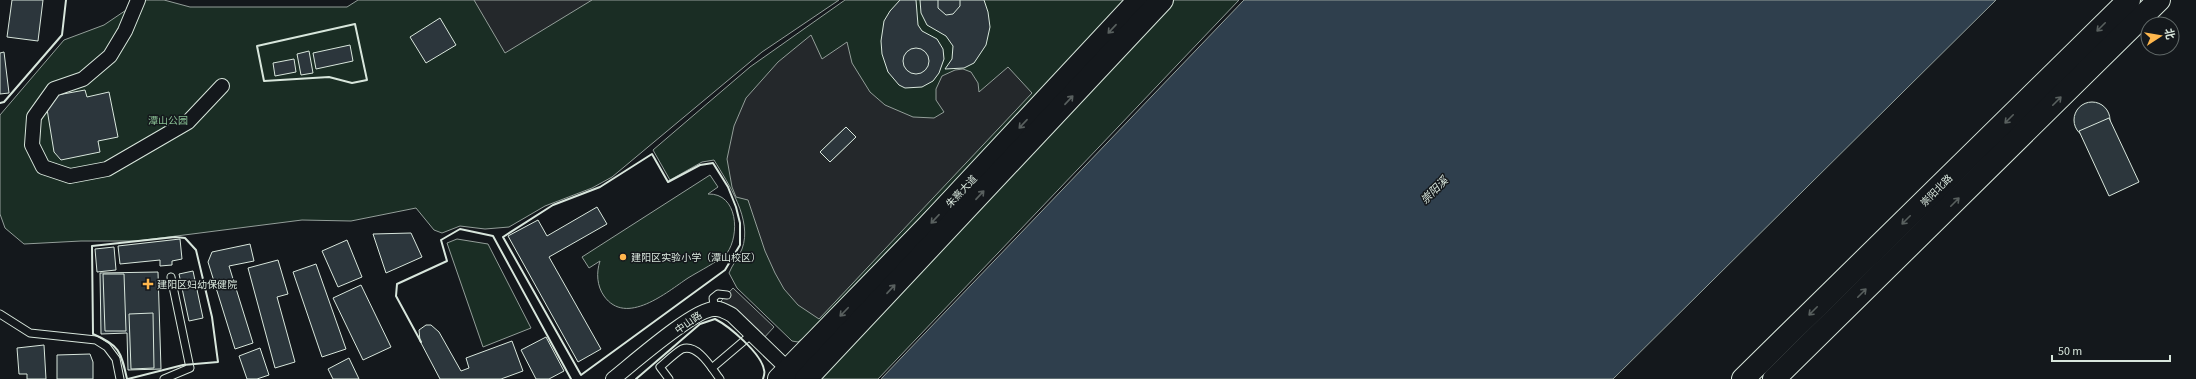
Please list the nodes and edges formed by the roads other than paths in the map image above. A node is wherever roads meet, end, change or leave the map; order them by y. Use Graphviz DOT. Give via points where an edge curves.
graph roads {
  1 [pos="138,0"];
  2 [pos="1139,0"];
  3 [pos="1162,0"];
  4 [pos="2129,0"];
  5 [pos="2159,0"];
  6 [pos="222,86"];
  7 [pos="171,277"];
  8 [pos="727,295"];
  9 [pos="724,310"];
  10 [pos="0,314"];
  11 [pos="752,334"];
  12 [pos="712,368"];
  13 [pos="793,377"];
  14 [pos="120,379"];
  15 [pos="164,379"];
  16 [pos="613,379"];
  17 [pos="670,379"];
  18 [pos="720,379"];
  19 [pos="1743,379"];
  20 [pos="1774,379"];
  1 -- 6 [label="street" via="125,31 110,56 83,80 54,89 34,117 32,144 43,167 70,176 107,169 188,122"];
  2 -- 13 [label="main road, 朱熹大道, one-way" via="928,226"];
  13 -- 3 [label="main road, 朱熹大道, one-way"];
  4 -- 19 [label="main road, 崇阳北路, one-way"];
  20 -- 5 [label="main road, one-way"];
  7 -- 15 [label="lane" via="190,368"];
  8 -- 9 [label="lane" via="715,296 712,301 716,308"];
  9 -- 11 [label="street"];
  9 -- 16 [label="street, 中山路" via="715,309 695,316"];
  10 -- 14 [label="lane" via="30,333 96,340 107,347 116,359"];
  11 -- 12 [label="lane"];
  11 -- 13 [label="street"];
  12 -- 17 [label="lane" via="697,352 682,349 660,367"];
  12 -- 18 [label="lane"];
}
